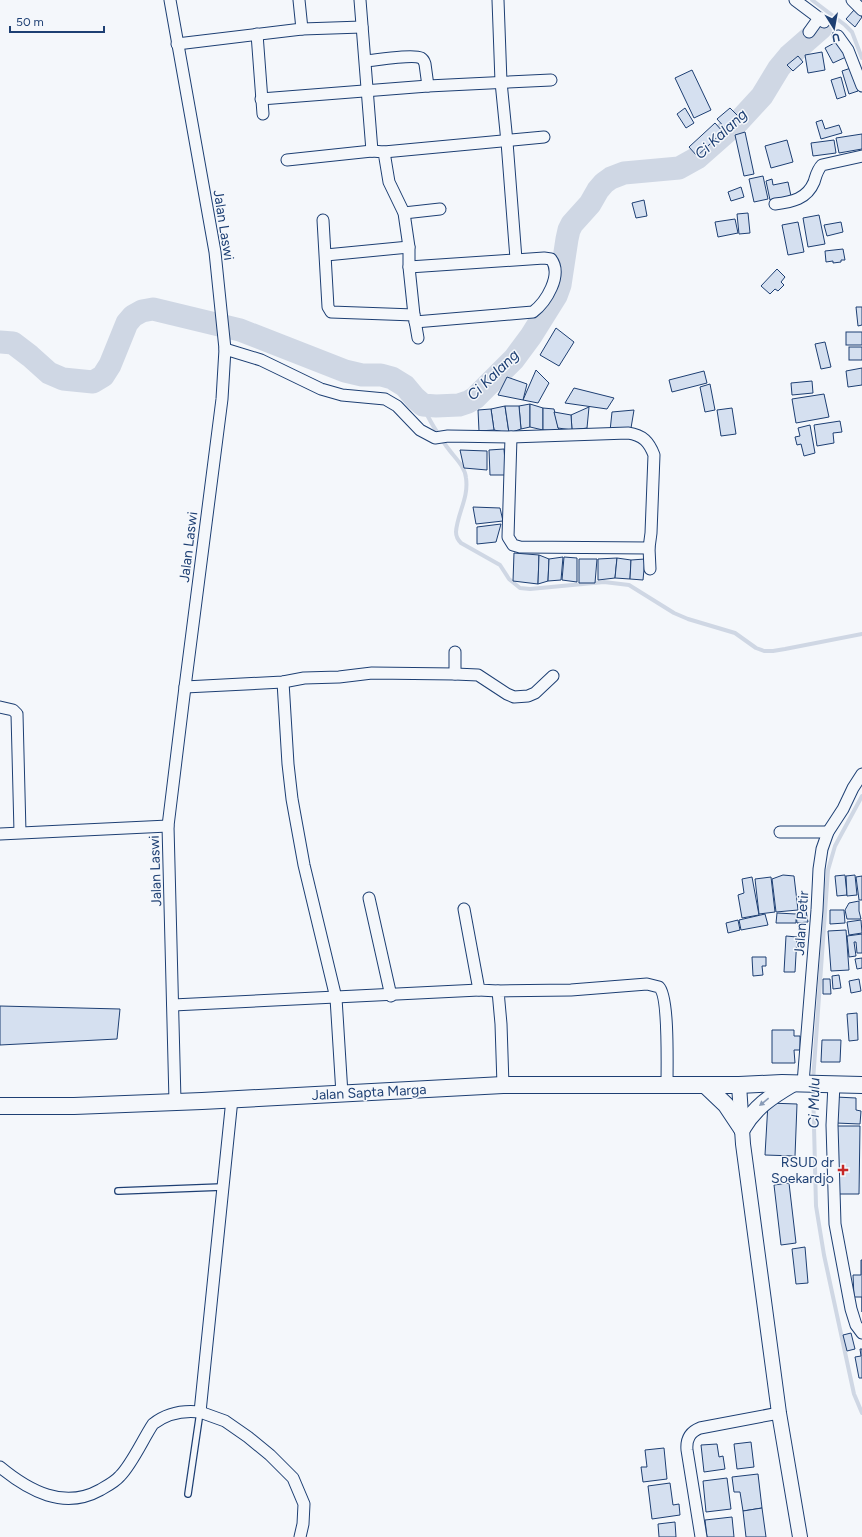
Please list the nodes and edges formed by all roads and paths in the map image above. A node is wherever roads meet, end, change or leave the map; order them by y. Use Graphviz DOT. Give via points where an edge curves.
graph roads {
  1 [pos="170,0"];
  2 [pos="299,0"];
  3 [pos="360,0"];
  4 [pos="498,0"];
  5 [pos="796,0"];
  6 [pos="852,0"];
  7 [pos="862,10"];
  8 [pos="362,27"];
  9 [pos="302,29"];
  10 [pos="809,32"];
  11 [pos="257,34"];
  12 [pos="838,36"];
  13 [pos="177,44"];
  14 [pos="366,61"];
  15 [pos="551,80"];
  16 [pos="501,82"];
  17 [pos="428,86"];
  18 [pos="862,86"];
  19 [pos="367,92"];
  20 [pos="261,99"];
  21 [pos="263,114"];
  22 [pos="544,138"];
  23 [pos="507,142"];
  24 [pos="372,151"];
  25 [pos="384,152"];
  26 [pos="862,156"];
  27 [pos="287,160"];
  28 [pos="775,204"];
  29 [pos="440,209"];
  30 [pos="404,213"];
  31 [pos="323,220"];
  32 [pos="409,247"];
  33 [pos="326,255"];
  34 [pos="516,259"];
  35 [pos="409,267"];
  36 [pos="414,318"];
  37 [pos="418,338"];
  38 [pos="224,344"];
  39 [pos="511,437"];
  40 [pos="648,548"];
  41 [pos="650,569"];
  42 [pos="455,652"];
  43 [pos="455,674"];
  44 [pos="553,676"];
  45 [pos="283,682"];
  46 [pos="184,687"];
  47 [pos="0,707"];
  48 [pos="862,774"];
  49 [pos="168,826"];
  50 [pos="20,832"];
  51 [pos="780,832"];
  52 [pos="828,832"];
  53 [pos="0,834"];
  54 [pos="369,898"];
  55 [pos="464,909"];
  56 [pos="479,990"];
  57 [pos="498,991"];
  58 [pos="391,996"];
  59 [pos="336,998"];
  60 [pos="174,1005"];
  61 [pos="801,1083"];
  62 [pos="667,1084"];
  63 [pos="832,1084"];
  64 [pos="503,1085"];
  65 [pos="705,1085"];
  66 [pos="739,1085"];
  67 [pos="862,1085"];
  68 [pos="342,1094"];
  69 [pos="232,1099"];
  70 [pos="175,1101"];
  71 [pos="0,1106"];
  72 [pos="742,1129"];
  73 [pos="222,1187"];
  74 [pos="118,1191"];
  75 [pos="862,1333"];
  76 [pos="200,1412"];
  77 [pos="779,1413"];
  78 [pos="0,1467"];
  79 [pos="188,1494"];
  80 [pos="300,1537"];
  81 [pos="701,1537"];
  82 [pos="800,1537"];
  1 -- 13 [label="street, Jalan Laswi"];
  2 -- 9 [label="street"];
  3 -- 8 [label="street"];
  4 -- 16 [label="street"];
  5 -- 10 [label="street" via="821,20"];
  6 -- 7 [label="street"];
  8 -- 9 [label="street"];
  8 -- 14 [label="street"];
  9 -- 11 [label="street"];
  11 -- 13 [label="street"];
  11 -- 20 [label="street"];
  12 -- 18 [label="street" via="848,50"];
  13 -- 38 [label="street, Jalan Laswi" via="215,252"];
  14 -- 17 [label="street" via="421,58 425,64"];
  14 -- 19 [label="street"];
  15 -- 16 [label="street"];
  16 -- 17 [label="street"];
  16 -- 23 [label="street"];
  17 -- 19 [label="street"];
  19 -- 20 [label="street"];
  19 -- 24 [label="street"];
  20 -- 21 [label="street"];
  22 -- 23 [label="street"];
  23 -- 25 [label="street"];
  23 -- 34 [label="street"];
  24 -- 25 [label="street"];
  24 -- 27 [label="street"];
  25 -- 30 [label="street" via="389,182"];
  26 -- 28 [label="street" via="822,165 810,190 804,196 792,202"];
  29 -- 30 [label="street"];
  30 -- 32 [label="street"];
  31 -- 33 [label="street"];
  32 -- 33 [label="street"];
  32 -- 35 [label="street"];
  33 -- 36 [label="street" via="328,307 331,312"];
  34 -- 35 [label="street"];
  34 -- 36 [label="street" via="548,258 554,265 554,278 548,293 533,312"];
  35 -- 36 [label="street"];
  36 -- 37 [label="street"];
  38 -- 39 [label="street" via="321,389 342,395 385,398 397,406 420,430 435,438"];
  38 -- 46 [label="street, Jalan Laswi" via="222,400"];
  39 -- 40 [label="street" via="508,537 513,545"];
  39 -- 40 [label="street" via="628,433 646,440 654,455 651,533"];
  40 -- 41 [label="street"];
  42 -- 43 [label="street"];
  43 -- 44 [label="street" via="478,675 514,697 535,693"];
  43 -- 45 [label="street" via="372,673"];
  45 -- 46 [label="street"];
  45 -- 59 [label="street" via="288,764 296,823"];
  46 -- 49 [label="street, Jalan Laswi"];
  47 -- 50 [label="street" via="13,710 17,714"];
  48 -- 52 [label="street, Jalan Petir"];
  49 -- 50 [label="street"];
  49 -- 60 [label="street, Jalan Laswi"];
  50 -- 53 [label="street"];
  51 -- 52 [label="street"];
  52 -- 61 [label="street, Jalan Petir" via="819,869"];
  54 -- 58 [label="street"];
  55 -- 56 [label="street"];
  56 -- 57 [label="street"];
  56 -- 58 [label="street"];
  57 -- 62 [label="street" via="571,990 647,984 660,987 664,994 666,1011"];
  57 -- 64 [label="street"];
  58 -- 59 [label="street"];
  59 -- 60 [label="street"];
  59 -- 68 [label="street"];
  60 -- 70 [label="street, Jalan Laswi"];
  61 -- 63 [label="main road, Jalan Sapta Marga"];
  61 -- 66 [label="main road, Jalan Sapta Marga"];
  61 -- 72 [label="main road, one-way" via="774,1094 749,1116"];
  62 -- 64 [label="main road, Jalan Sapta Marga"];
  62 -- 65 [label="main road, Jalan Sapta Marga"];
  63 -- 67 [label="main road, Jalan Sapta Marga"];
  63 -- 75 [label="street" via="835,1224 851,1308 856,1325"];
  64 -- 68 [label="main road, Jalan Sapta Marga"];
  65 -- 66 [label="main road, Jalan Sapta Marga"];
  65 -- 72 [label="main road" via="726,1105"];
  66 -- 72 [label="street"];
  68 -- 69 [label="main road, Jalan Sapta Marga"];
  69 -- 70 [label="main road, Jalan Sapta Marga"];
  69 -- 73 [label="street"];
  70 -- 71 [label="main road, Jalan Sapta Marga" via="74,1106"];
  72 -- 77 [label="street"];
  73 -- 74 [label="lane"];
  73 -- 76 [label="street"];
  76 -- 78 [label="street" via="179,1412 159,1419 153,1424 120,1476 106,1487 86,1496 58,1498 29,1487"];
  76 -- 79 [label="lane"];
  76 -- 80 [label="street" via="225,1421 248,1437 293,1478 304,1504"];
  77 -- 81 [label="street" via="700,1428 689,1435 687,1450"];
  77 -- 82 [label="street"];
}
